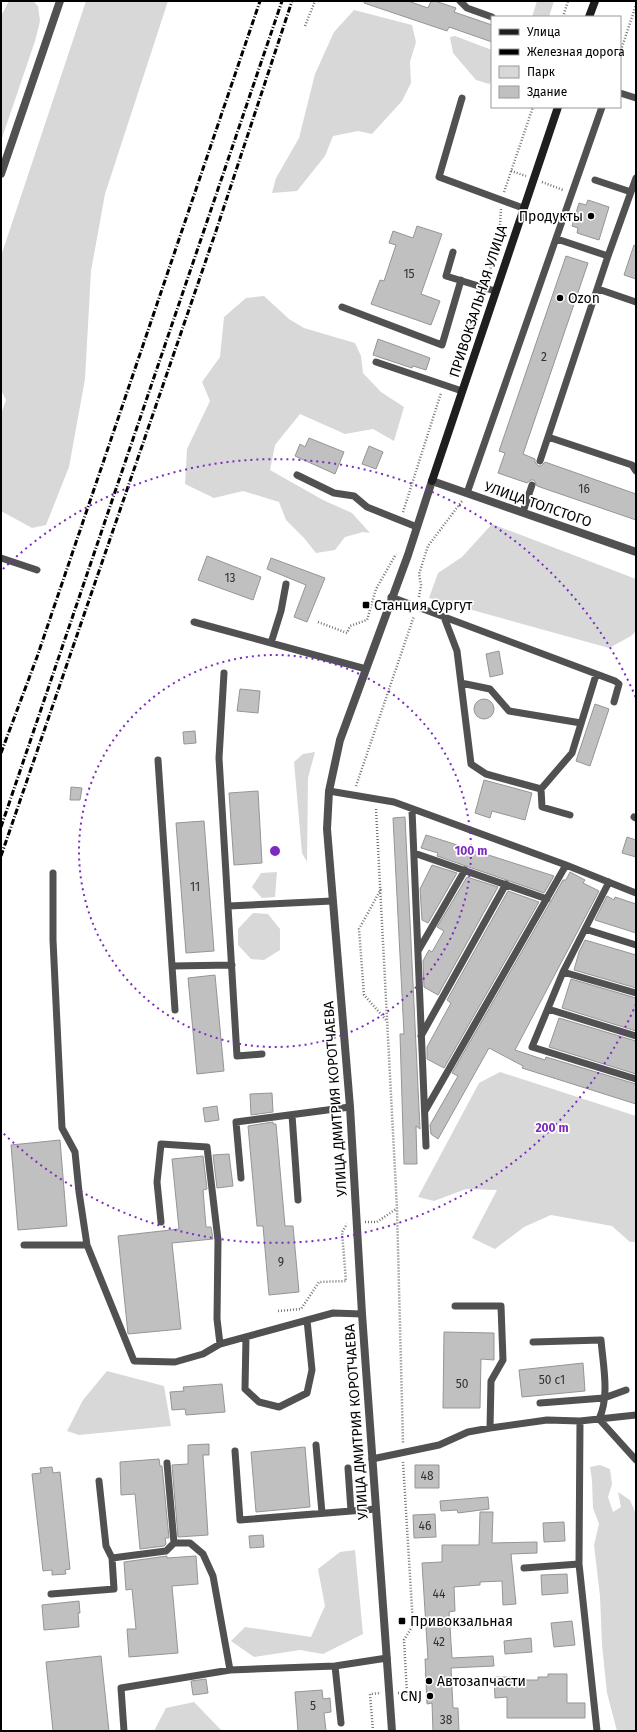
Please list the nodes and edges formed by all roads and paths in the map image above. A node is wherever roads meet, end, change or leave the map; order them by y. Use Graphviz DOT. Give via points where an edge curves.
graph roads {
  1 [pos="60,1"];
  2 [pos="315,1"];
  3 [pos="460,1"];
  4 [pos="568,1"];
  5 [pos="595,1"];
  6 [pos="636,5"];
  7 [pos="563,16"];
  8 [pos="589,16"];
  9 [pos="491,17"];
  10 [pos="305,26"];
  11 [pos="621,50"];
  12 [pos="621,92"];
  13 [pos="462,98"];
  14 [pos="636,98"];
  15 [pos="558,108"];
  16 [pos="602,108"];
  17 [pos="1,174"];
  18 [pos="636,178"];
  19 [pos="595,180"];
  20 [pos="631,192"];
  21 [pos="523,208"];
  22 [pos="557,239"];
  23 [pos="454,252"];
  24 [pos="608,256"];
  25 [pos="461,280"];
  26 [pos="598,289"];
  27 [pos="495,291"];
  28 [pos="636,302"];
  29 [pos="342,307"];
  30 [pos="376,362"];
  31 [pos="462,391"];
  32 [pos="548,437"];
  33 [pos="540,461"];
  34 [pos="636,472"];
  35 [pos="297,475"];
  36 [pos="432,481"];
  37 [pos="532,485"];
  38 [pos="467,493"];
  39 [pos="523,512"];
  40 [pos="417,527"];
  41 [pos="636,552"];
  42 [pos="1,558"];
  43 [pos="37,570"];
  44 [pos="286,584"];
  45 [pos="391,597"];
  46 [pos="417,607"];
  47 [pos="444,617"];
  48 [pos="194,622"];
  49 [pos="272,643"];
  50 [pos="366,669"];
  51 [pos="224,673"];
  52 [pos="596,675"];
  53 [pos="461,683"];
  54 [pos="614,702"];
  55 [pos="581,723"];
  56 [pos="158,760"];
  57 [pos="361,788"];
  58 [pos="541,789"];
  59 [pos="329,791"];
  60 [pos="374,798"];
  61 [pos="412,810"];
  62 [pos="570,815"];
  63 [pos="414,853"];
  64 [pos="566,865"];
  65 [pos="465,870"];
  66 [pos="53,873"];
  67 [pos="609,882"];
  68 [pos="506,884"];
  69 [pos="381,888"];
  70 [pos="636,893"];
  71 [pos="547,899"];
  72 [pos="332,900"];
  73 [pos="229,906"];
  74 [pos="585,929"];
  75 [pos="636,945"];
  76 [pos="418,952"];
  77 [pos="232,965"];
  78 [pos="172,966"];
  79 [pos="563,972"];
  80 [pos="636,993"];
  81 [pos="548,1009"];
  82 [pos="174,1010"];
  83 [pos="388,1022"];
  84 [pos="421,1036"];
  85 [pos="636,1036"];
  86 [pos="262,1054"];
  87 [pos="636,1079"];
  88 [pos="350,1107"];
  89 [pos="424,1112"];
  90 [pos="292,1115"];
  91 [pos="426,1146"];
  92 [pos="241,1178"];
  93 [pos="298,1200"];
  94 [pos="397,1209"];
  95 [pos="162,1222"];
  96 [pos="358,1223"];
  97 [pos="24,1245"];
  98 [pos="87,1245"];
  99 [pos="455,1306"];
  100 [pos="278,1311"];
  101 [pos="362,1314"];
  102 [pos="307,1320"];
  103 [pos="246,1337"];
  104 [pos="533,1342"];
  105 [pos="220,1344"];
  106 [pos="626,1390"];
  107 [pos="604,1398"];
  108 [pos="540,1403"];
  109 [pos="636,1415"];
  110 [pos="598,1419"];
  111 [pos="580,1421"];
  112 [pos="490,1428"];
  113 [pos="316,1445"];
  114 [pos="235,1451"];
  115 [pos="403,1452"];
  116 [pos="372,1459"];
  117 [pos="636,1460"];
  118 [pos="167,1463"];
  119 [pos="348,1468"];
  120 [pos="99,1481"];
  121 [pos="376,1509"];
  122 [pos="351,1511"];
  123 [pos="322,1513"];
  124 [pos="174,1543"];
  125 [pos="112,1558"];
  126 [pos="579,1564"];
  127 [pos="524,1568"];
  128 [pos="51,1594"];
  129 [pos="386,1658"];
  130 [pos="335,1666"];
  131 [pos="230,1670"];
  132 [pos="389,1693"];
  133 [pos="341,1723"];
  134 [pos="124,1731"];
  135 [pos="373,1731"];
  136 [pos="392,1731"];
  137 [pos="597,1731"];
  1 -- 17 [label="street"];
  2 -- 10 [label="path"];
  3 -- 9 [label="lane" via="467,8"];
  4 -- 7 [label="path"];
  5 -- 8 [label="main road"];
  6 -- 11 [label="path"];
  12 -- 14 [label="lane"];
  13 -- 21 [label="lane" via="439,177"];
  15 -- 21 [label="main road, ПРИВОКЗАЛЬНАЯ УЛИЦА"];
  16 -- 22 [label="lane"];
  18 -- 20 [label="lane"];
  19 -- 20 [label="lane"];
  20 -- 24 [label="lane"];
  21 -- 27 [label="main road, ПРИВОКЗАЛЬНАЯ УЛИЦА"];
  22 -- 24 [label="lane"];
  22 -- 38 [label="lane"];
  23 -- 25 [label="lane" via="446,276"];
  24 -- 26 [label="lane"];
  25 -- 27 [label="lane"];
  25 -- 29 [label="lane" via="442,345"];
  26 -- 28 [label="lane"];
  26 -- 32 [label="lane"];
  27 -- 31 [label="main road, ПРИВОКЗАЛЬНАЯ УЛИЦА"];
  30 -- 31 [label="lane"];
  31 -- 36 [label="main road, ПРИВОКЗАЛЬНАЯ УЛИЦА"];
  32 -- 33 [label="lane"];
  32 -- 34 [label="lane" via="632,465"];
  35 -- 40 [label="lane" via="334,493 354,496 367,507"];
  36 -- 38 [label="street, УЛИЦА ТОЛСТОГО"];
  36 -- 40 [label="street, УЛИЦА ДМИТРИЯ КОРОТЧАЕВА"];
  37 -- 39 [label="lane"];
  38 -- 39 [label="street, УЛИЦА ТОЛСТОГО"];
  38 -- 46 [label="path" via="428,546 419,574 421,584"];
  39 -- 41 [label="street, УЛИЦА ТОЛСТОГО"];
  40 -- 45 [label="street, УЛИЦА ДМИТРИЯ КОРОТЧАЕВА"];
  42 -- 43 [label="lane"];
  44 -- 49 [label="lane"];
  45 -- 46 [label="lane"];
  45 -- 50 [label="street, УЛИЦА ДМИТРИЯ КОРОТЧАЕВА"];
  46 -- 47 [label="lane"];
  46 -- 57 [label="path" via="356,786"];
  47 -- 52 [label="lane"];
  47 -- 53 [label="lane" via="457,651"];
  48 -- 49 [label="lane"];
  49 -- 50 [label="lane"];
  50 -- 59 [label="street, УЛИЦА ДМИТРИЯ КОРОТЧАЕВА" via="340,740"];
  51 -- 73 [label="lane" via="219,758"];
  52 -- 54 [label="lane" via="619,684"];
  52 -- 55 [label="lane"];
  53 -- 55 [label="lane" via="490,689 509,711"];
  53 -- 58 [label="lane" via="471,764 486,774"];
  55 -- 58 [label="lane" via="572,753"];
  56 -- 78 [label="lane"];
  58 -- 62 [label="lane" via="542,806"];
  59 -- 60 [label="lane"];
  59 -- 72 [label="street, УЛИЦА ДМИТРИЯ КОРОТЧАЕВА" via="327,829"];
  60 -- 61 [label="lane" via="394,802"];
  60 -- 69 [label="path" via="378,816"];
  61 -- 63 [label="lane"];
  61 -- 64 [label="lane"];
  63 -- 65 [label="lane"];
  63 -- 76 [label="lane"];
  64 -- 67 [label="lane"];
  64 -- 71 [label="lane"];
  65 -- 68 [label="lane"];
  65 -- 76 [label="lane"];
  66 -- 98 [label="lane" via="53,940 62,1128 75,1152 78,1192"];
  67 -- 70 [label="lane"];
  67 -- 74 [label="lane"];
  68 -- 71 [label="lane"];
  68 -- 84 [label="lane"];
  69 -- 83 [label="path"];
  69 -- 83 [label="path" via="359,929 364,995"];
  71 -- 89 [label="lane"];
  72 -- 73 [label="lane"];
  72 -- 88 [label="street, УЛИЦА ДМИТРИЯ КОРОТЧАЕВА"];
  73 -- 77 [label="lane"];
  74 -- 75 [label="lane"];
  74 -- 79 [label="lane"];
  76 -- 84 [label="lane"];
  77 -- 78 [label="lane"];
  77 -- 86 [label="lane" via="237,1056"];
  78 -- 82 [label="lane"];
  79 -- 80 [label="lane"];
  79 -- 81 [label="lane"];
  81 -- 85 [label="lane"];
  81 -- 87 [label="lane" via="532,1047"];
  83 -- 94 [label="path"];
  84 -- 89 [label="lane"];
  88 -- 90 [label="lane"];
  88 -- 96 [label="street, УЛИЦА ДМИТРИЯ КОРОТЧАЕВА"];
  89 -- 91 [label="lane"];
  90 -- 92 [label="lane" via="236,1122"];
  90 -- 93 [label="lane"];
  94 -- 96 [label="path" via="377,1222"];
  94 -- 115 [label="path"];
  95 -- 105 [label="lane" via="157,1182 161,1144 207,1147 218,1240 217,1319"];
  96 -- 100 [label="path" via="347,1224 342,1232 346,1281 319,1282 301,1309"];
  96 -- 101 [label="street, УЛИЦА ДМИТРИЯ КОРОТЧАЕВА"];
  97 -- 98 [label="lane"];
  98 -- 105 [label="lane" via="134,1361 175,1362 203,1354"];
  99 -- 112 [label="lane" via="501,1306 503,1360 491,1381"];
  101 -- 102 [label="lane" via="333,1313"];
  101 -- 116 [label="street, УЛИЦА ДМИТРИЯ КОРОТЧАЕВА"];
  102 -- 103 [label="lane"];
  102 -- 103 [label="lane" via="312,1370 307,1394 279,1407 259,1402 245,1389"];
  103 -- 105 [label="lane"];
  104 -- 107 [label="lane" via="601,1340"];
  106 -- 107 [label="lane"];
  107 -- 108 [label="lane"];
  107 -- 110 [label="lane" via="603,1410"];
  109 -- 110 [label="lane"];
  110 -- 111 [label="lane"];
  110 -- 117 [label="lane"];
  111 -- 112 [label="lane" via="547,1420"];
  111 -- 126 [label="lane"];
  112 -- 115 [label="lane" via="468,1432 439,1445"];
  113 -- 123 [label="lane"];
  114 -- 123 [label="lane" via="240,1520"];
  115 -- 116 [label="lane"];
  115 -- 132 [label="path" via="413,1625 404,1640 407,1694"];
  116 -- 121 [label="street, УЛИЦА ДМИТРИЯ КОРОТЧАЕВА"];
  118 -- 124 [label="lane"];
  119 -- 122 [label="lane"];
  120 -- 125 [label="lane" via="106,1546"];
  121 -- 122 [label="lane"];
  121 -- 129 [label="street, УЛИЦА ДМИТРИЯ КОРОТЧАЕВА"];
  122 -- 123 [label="lane"];
  124 -- 125 [label="lane" via="166,1551"];
  124 -- 131 [label="lane" via="190,1543 203,1554 213,1576"];
  125 -- 128 [label="lane" via="114,1589"];
  126 -- 127 [label="lane"];
  126 -- 137 [label="lane"];
  129 -- 130 [label="lane"];
  129 -- 132 [label="street, УЛИЦА ДМИТРИЯ КОРОТЧАЕВА"];
  130 -- 131 [label="lane"];
  130 -- 133 [label="lane"];
  131 -- 134 [label="lane" via="121,1688"];
  132 -- 135 [label="path" via="370,1694"];
  132 -- 136 [label="street, УЛИЦА ДМИТРИЯ КОРОТЧАЕВА"];
}
